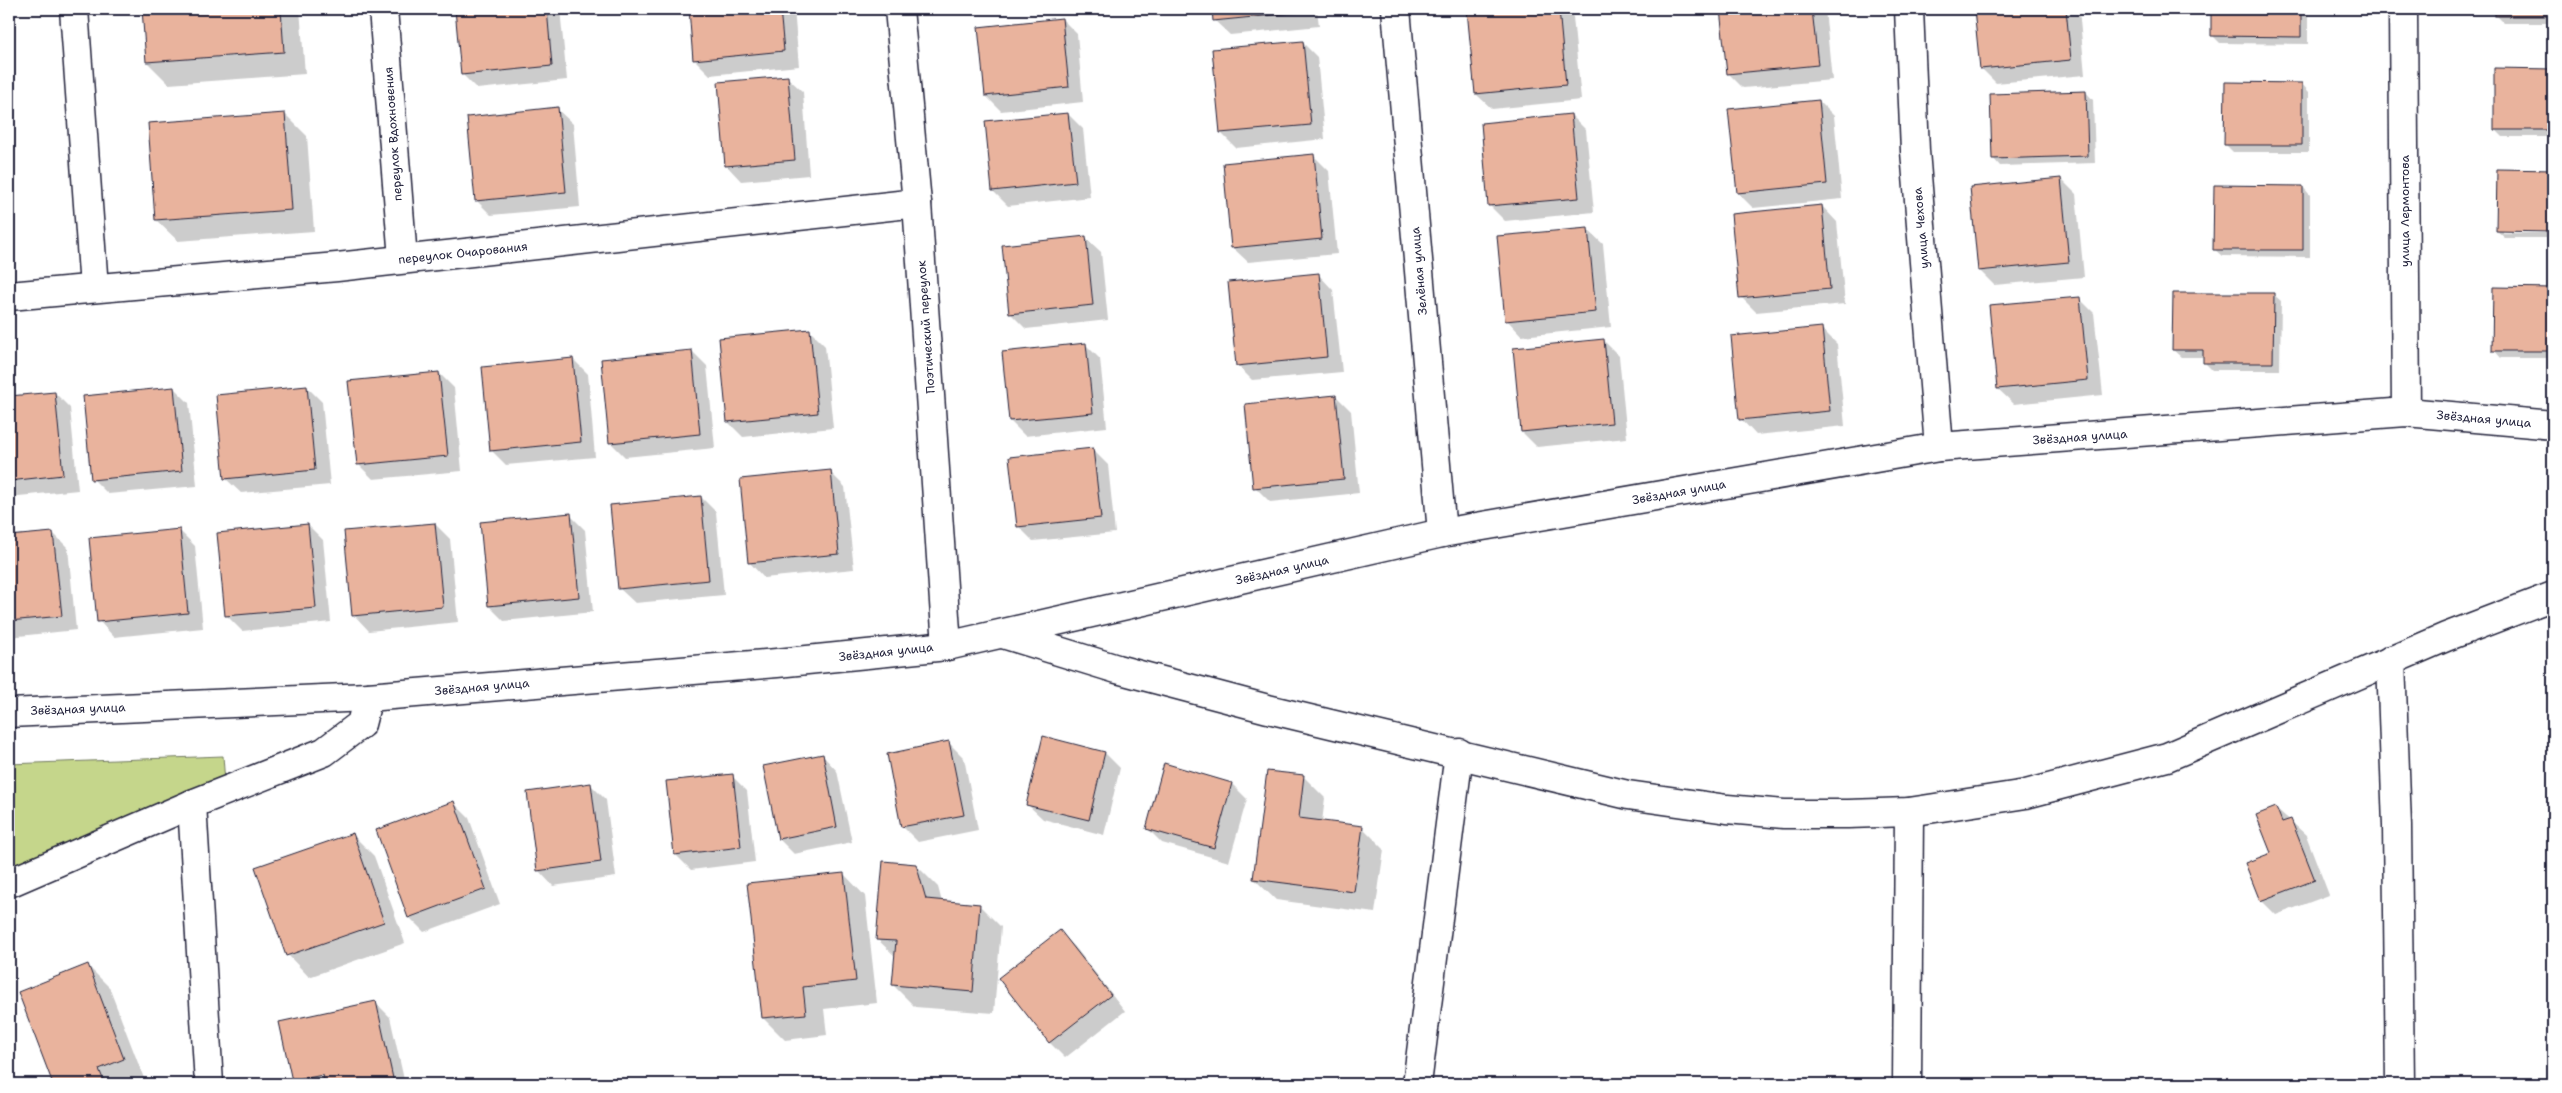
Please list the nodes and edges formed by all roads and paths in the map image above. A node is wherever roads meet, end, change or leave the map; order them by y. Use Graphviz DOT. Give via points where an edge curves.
graph roads {
  1 [pos="74,9"];
  2 [pos="383,9"];
  3 [pos="900,9"];
  4 [pos="1396,9"];
  5 [pos="1909,9"];
  6 [pos="2403,9"];
  7 [pos="917,203"];
  8 [pos="403,260"];
  9 [pos="94,288"];
  10 [pos="9,296"];
  11 [pos="2406,412"];
  12 [pos="2553,425"];
  13 [pos="1938,447"];
  14 [pos="1442,533"];
  15 [pos="2553,596"];
  16 [pos="1002,633"];
  17 [pos="947,646"];
  18 [pos="2391,660"];
  19 [pos="368,697"];
  20 [pos="9,713"];
  21 [pos="1459,753"];
  22 [pos="192,804"];
  23 [pos="1910,812"];
  24 [pos="9,883"];
  25 [pos="209,1084"];
  26 [pos="1417,1084"];
  27 [pos="1907,1084"];
  28 [pos="2400,1084"];
  1 -- 9 [label="street"];
  2 -- 8 [label="street, переулок Вдохновения"];
  3 -- 7 [label="street, Поэтический переулок"];
  4 -- 14 [label="street, Зелёная улица"];
  5 -- 13 [label="street, улица Чехова" via="1914,151"];
  6 -- 11 [label="street, улица Лермонтова"];
  7 -- 8 [label="street, переулок Очарования"];
  7 -- 17 [label="street, Поэтический переулок"];
  8 -- 9 [label="street, переулок Очарования"];
  9 -- 10 [label="street, переулок Очарования"];
  11 -- 12 [label="street, Звёздная улица"];
  11 -- 13 [label="street, Звёздная улица"];
  13 -- 14 [label="street, Звёздная улица"];
  14 -- 16 [label="street, Звёздная улица"];
  15 -- 18 [label="street"];
  16 -- 17 [label="street, Звёздная улица"];
  16 -- 21 [label="street" via="1145,677"];
  17 -- 19 [label="street, Звёздная улица"];
  18 -- 23 [label="street" via="2166,756 2026,794"];
  18 -- 28 [label="street"];
  19 -- 20 [label="street, Звёздная улица"];
  19 -- 22 [label="street" via="361,724 324,752"];
  21 -- 23 [label="street" via="1673,803 1784,814"];
  21 -- 26 [label="street"];
  22 -- 24 [label="street"];
  22 -- 25 [label="street"];
  23 -- 27 [label="street"];
}
